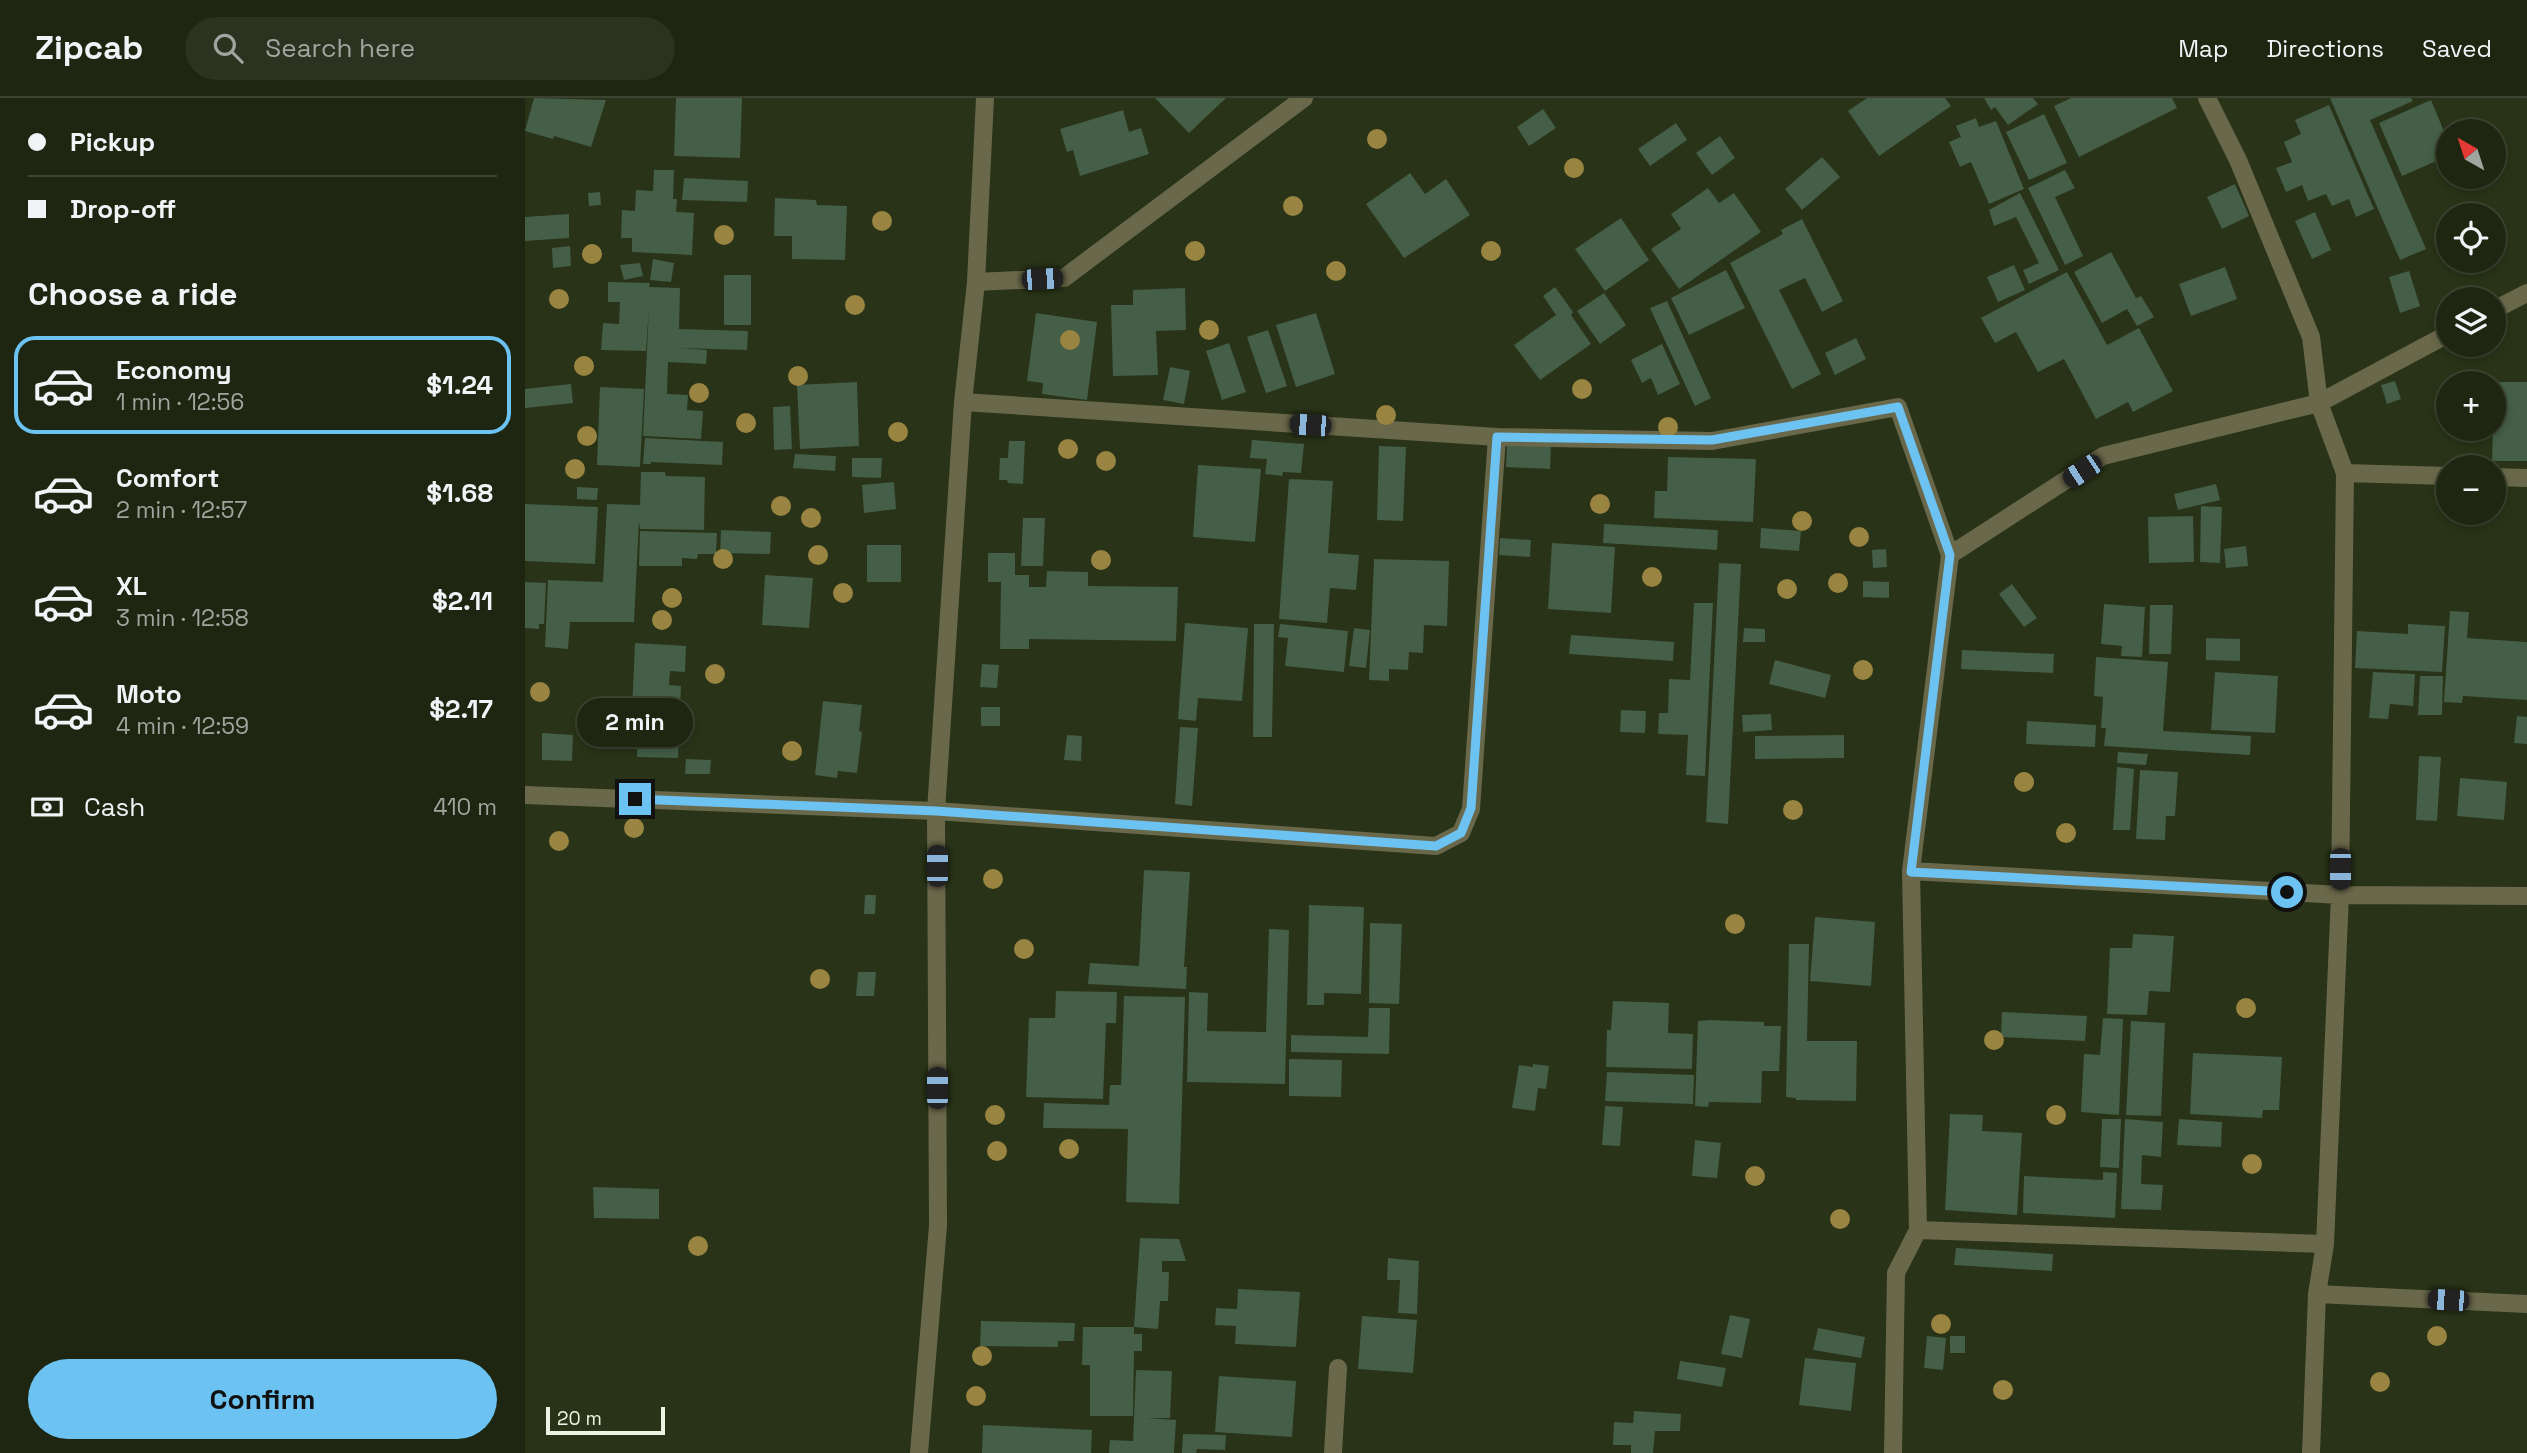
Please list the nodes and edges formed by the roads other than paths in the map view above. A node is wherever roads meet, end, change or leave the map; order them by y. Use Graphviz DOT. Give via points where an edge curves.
graph roads {
  1 [pos="985,98"];
  2 [pos="1304,98"];
  3 [pos="2207,98"];
  4 [pos="976,282"];
  5 [pos="2527,293"];
  6 [pos="2506,304"];
  7 [pos="2436,340"];
  8 [pos="963,402"];
  9 [pos="2319,403"];
  10 [pos="1497,437"];
  11 [pos="2345,473"];
  12 [pos="2436,476"];
  13 [pos="2506,477"];
  14 [pos="2527,478"];
  15 [pos="1950,555"];
  16 [pos="525,795"];
  17 [pos="936,811"];
  18 [pos="1911,872"];
  19 [pos="2340,895"];
  20 [pos="2527,896"];
  21 [pos="1918,1230"];
  22 [pos="2325,1244"];
  23 [pos="2317,1294"];
  24 [pos="2527,1304"];
  25 [pos="1338,1368"];
  26 [pos="919,1453"];
  27 [pos="1332,1453"];
  28 [pos="1893,1453"];
  29 [pos="2311,1453"];
  1 -- 4 [label="street"];
  2 -- 4 [label="street" via="1064,278"];
  3 -- 9 [label="street" via="2238,160 2311,337"];
  4 -- 8 [label="street"];
  5 -- 6 [label="street"];
  7 -- 9 [label="street"];
  8 -- 10 [label="street"];
  8 -- 17 [label="street"];
  9 -- 11 [label="street"];
  9 -- 15 [label="street" via="2103,456"];
  10 -- 15 [label="street" via="1712,440 1898,407"];
  10 -- 17 [label="street" via="1471,808 1461,833 1436,846"];
  11 -- 12 [label="street"];
  11 -- 19 [label="street"];
  13 -- 14 [label="street"];
  15 -- 18 [label="street"];
  16 -- 17 [label="street"];
  17 -- 26 [label="street" via="938,1226"];
  18 -- 19 [label="street"];
  18 -- 21 [label="street"];
  19 -- 20 [label="street"];
  19 -- 22 [label="street"];
  21 -- 22 [label="street"];
  21 -- 28 [label="street" via="1896,1273"];
  22 -- 23 [label="street"];
  23 -- 24 [label="street"];
  23 -- 29 [label="street"];
  25 -- 27 [label="street"];
}
